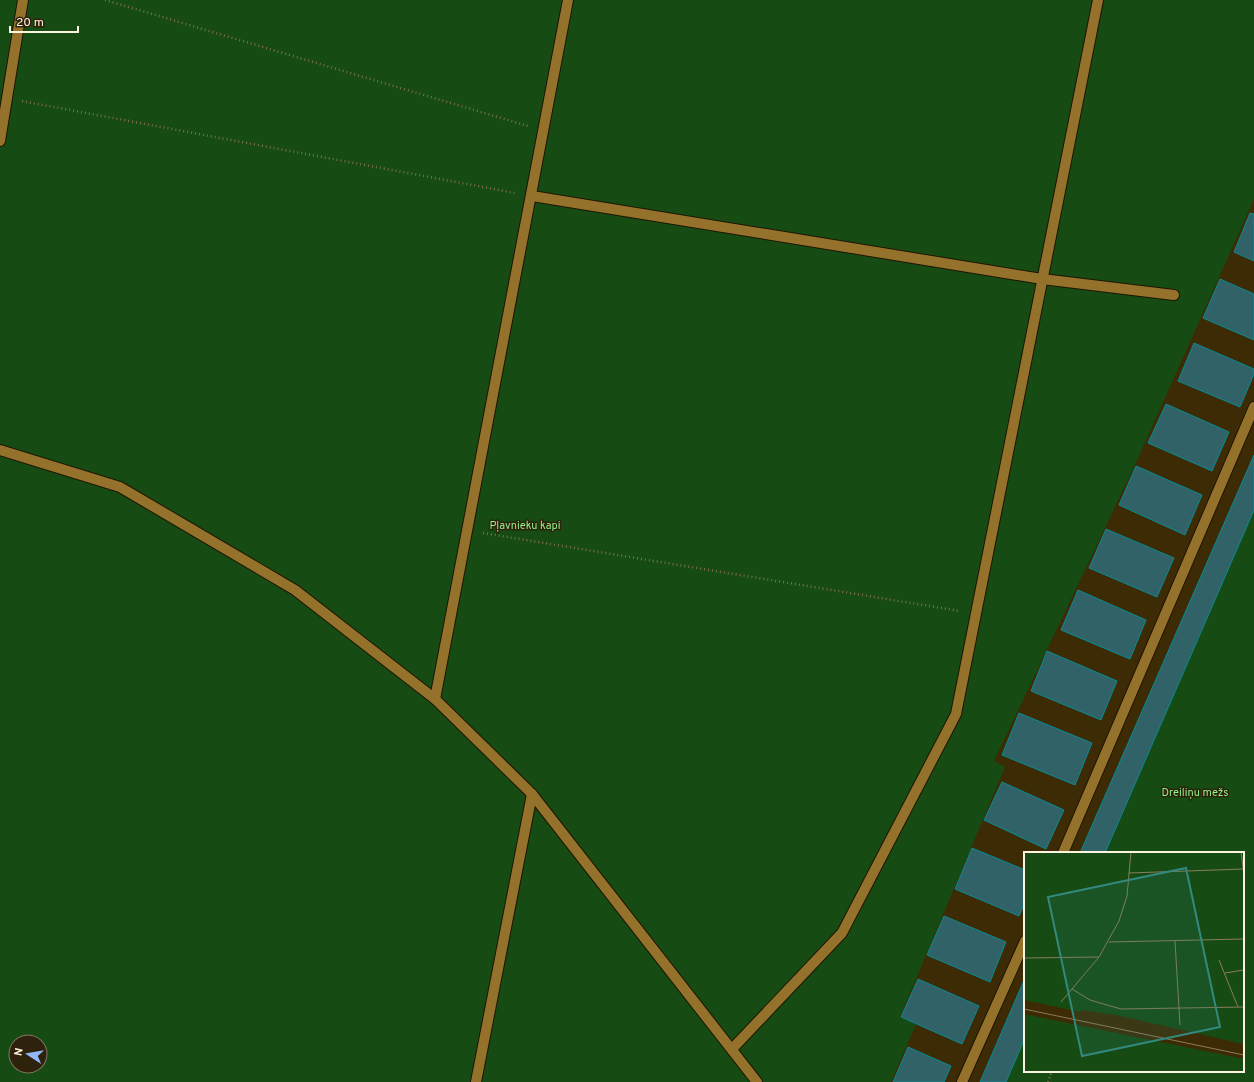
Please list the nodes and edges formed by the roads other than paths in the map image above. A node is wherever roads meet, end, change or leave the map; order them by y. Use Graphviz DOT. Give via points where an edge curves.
graph roads {
  1 [pos="23,0"];
  2 [pos="568,0"];
  3 [pos="1098,0"];
  4 [pos="0,141"];
  5 [pos="532,196"];
  6 [pos="1042,279"];
  7 [pos="1174,295"];
  8 [pos="1254,407"];
  9 [pos="0,450"];
  10 [pos="436,699"];
  11 [pos="532,794"];
  12 [pos="1063,852"];
  13 [pos="1024,943"];
  14 [pos="732,1049"];
  15 [pos="476,1082"];
  16 [pos="757,1082"];
  17 [pos="962,1082"];
  1 -- 4 [label="lane"];
  2 -- 5 [label="lane" via="542,130"];
  3 -- 6 [label="lane"];
  5 -- 6 [label="lane"];
  5 -- 10 [label="lane"];
  6 -- 7 [label="lane"];
  6 -- 14 [label="lane" via="956,714 842,933"];
  8 -- 12 [label="lane"];
  9 -- 10 [label="lane" via="120,487 295,590"];
  10 -- 11 [label="lane"];
  11 -- 14 [label="lane"];
  11 -- 15 [label="lane"];
  13 -- 17 [label="lane"];
  14 -- 16 [label="lane"];
}
